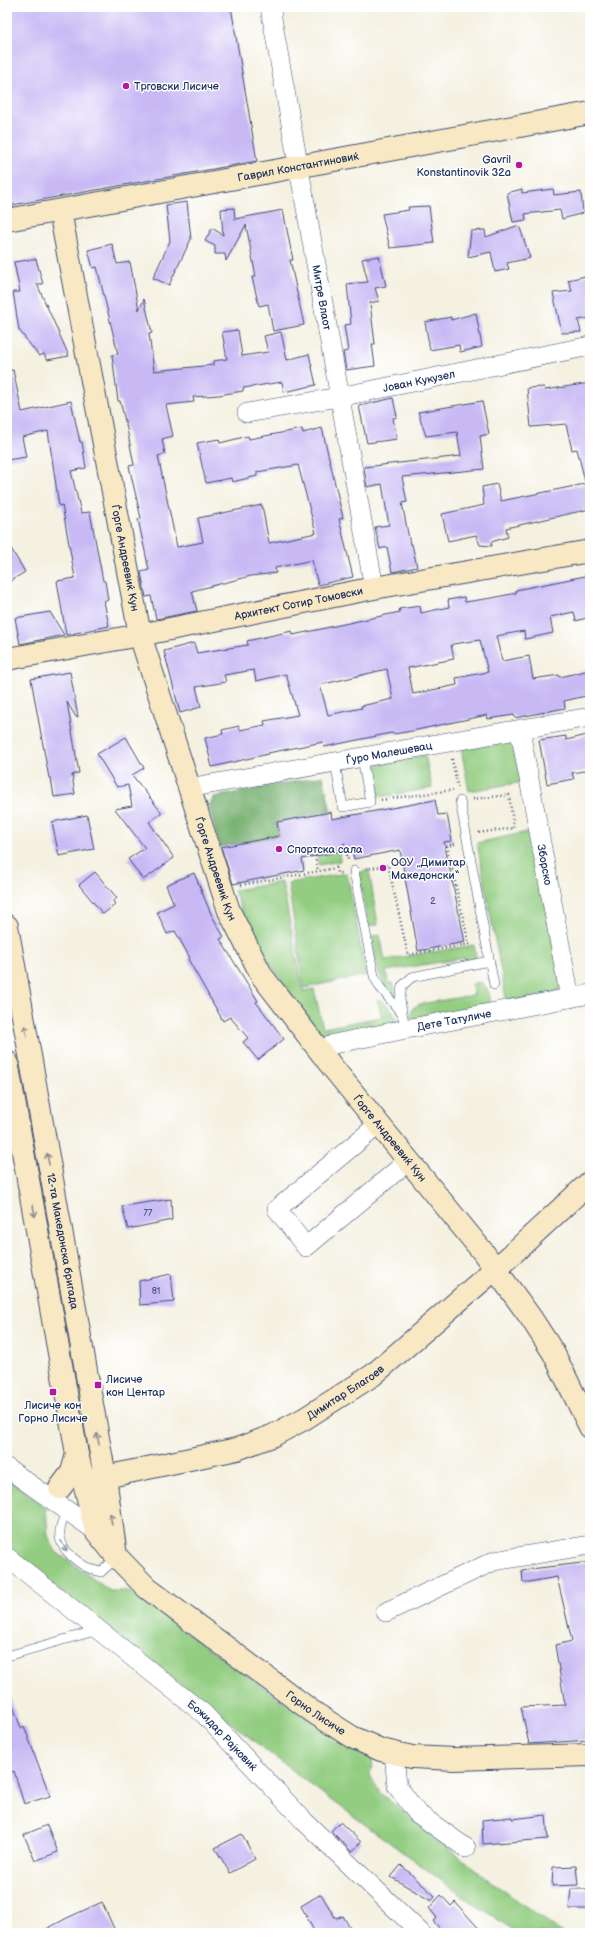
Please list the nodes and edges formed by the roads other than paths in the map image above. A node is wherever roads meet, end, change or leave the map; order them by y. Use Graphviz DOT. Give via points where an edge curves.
graph roads {
  1 [pos="270,7"];
  2 [pos="590,113"];
  3 [pos="299,168"];
  4 [pos="60,211"];
  5 [pos="7,220"];
  6 [pos="590,346"];
  7 [pos="339,397"];
  8 [pos="247,413"];
  9 [pos="590,551"];
  10 [pos="374,588"];
  11 [pos="140,635"];
  12 [pos="7,659"];
  13 [pos="590,717"];
  14 [pos="520,731"];
  15 [pos="362,758"];
  16 [pos="335,763"];
  17 [pos="188,788"];
  18 [pos="460,801"];
  19 [pos="351,867"];
  20 [pos="7,926"];
  21 [pos="489,961"];
  22 [pos="494,985"];
  23 [pos="590,994"];
  24 [pos="570,998"];
  25 [pos="404,1022"];
  26 [pos="319,1051"];
  27 [pos="7,1062"];
  28 [pos="379,1124"];
  29 [pos="408,1161"];
  30 [pos="590,1182"];
  31 [pos="496,1269"];
  32 [pos="590,1427"];
  33 [pos="76,1454"];
  34 [pos="7,1468"];
  35 [pos="105,1477"];
  36 [pos="83,1482"];
  37 [pos="51,1490"];
  38 [pos="67,1509"];
  39 [pos="96,1531"];
  40 [pos="590,1545"];
  41 [pos="7,1557"];
  42 [pos="117,1557"];
  43 [pos="386,1612"];
  44 [pos="100,1630"];
  45 [pos="7,1656"];
  46 [pos="394,1753"];
  47 [pos="590,1755"];
  48 [pos="466,1848"];
  49 [pos="422,1933"];
  1 -- 3 [label="street, Митре Влаот"];
  2 -- 3 [label="street, Гаврил Константиновиќ"];
  3 -- 4 [label="street, Гаврил Константиновиќ"];
  3 -- 7 [label="street, Митре Влаот"];
  4 -- 5 [label="street, Гаврил Константиновиќ"];
  4 -- 11 [label="street, Ѓорге Андреевиќ Кун"];
  6 -- 7 [label="street, Јован Кукузел"];
  7 -- 8 [label="street, Јован Кукузел"];
  7 -- 10 [label="street, Митре Влаот"];
  9 -- 10 [label="street, Архитект Сотир Томовски"];
  10 -- 11 [label="street, Архитект Сотир Томовски"];
  11 -- 12 [label="street, Архитект Сотир Томовски"];
  11 -- 17 [label="street, Ѓорге Андреевиќ Кун"];
  13 -- 14 [label="street, Ѓуро Малешевац"];
  14 -- 15 [label="street, Ѓуро Малешевац"];
  14 -- 24 [label="street, Зборско"];
  15 -- 16 [label="street, Ѓуро Малешевац"];
  15 -- 16 [label="lane" via="370,802 343,807"];
  16 -- 17 [label="street, Ѓуро Малешевац"];
  17 -- 26 [label="street, Ѓорге Андреевиќ Кун" via="226,904 245,945 262,976"];
  18 -- 21 [label="lane"];
  19 -- 25 [label="lane" via="374,976"];
  35 -- 20 [label="street, 12-та Македонска бригада, one-way"];
  21 -- 22 [label="lane"];
  21 -- 25 [label="lane" via="412,977 402,986 400,999"];
  23 -- 24 [label="street, Дете Татуличе"];
  24 -- 25 [label="street, Дете Татуличе"];
  25 -- 26 [label="street, Дете Татуличе"];
  26 -- 28 [label="street, Ѓорге Андреевиќ Кун"];
  27 -- 33 [label="street, one-way"];
  28 -- 29 [label="street, Ѓорге Андреевиќ Кун"];
  28 -- 29 [label="street" via="277,1209 306,1247"];
  29 -- 31 [label="street, Ѓорге Андреевиќ Кун"];
  30 -- 31 [label="street, Димитар Благоев"];
  31 -- 32 [label="street, Ѓорге Андреевиќ Кун" via="553,1352"];
  31 -- 35 [label="street, Димитар Благоев" via="373,1375 304,1419 272,1436 237,1449"];
  33 -- 36 [label="street"];
  33 -- 37 [label="street" via="72,1472"];
  34 -- 37 [label="street"];
  35 -- 36 [label="street, Димитар Благоев"];
  42 -- 35 [label="street, 12-та Македонска бригада, one-way"];
  36 -- 37 [label="street, Димитар Благоев"];
  36 -- 39 [label="street"];
  37 -- 38 [label="street"];
  38 -- 39 [label="street"];
  38 -- 42 [label="lane, one-way" via="60,1530 61,1540 68,1552 91,1570 101,1572"];
  39 -- 42 [label="street, Горно Лисиче"];
  40 -- 43 [label="street" via="494,1561"];
  41 -- 44 [label="street, Божидар Рајковиќ"];
  42 -- 46 [label="street, Горно Лисиче" via="147,1588 313,1712 352,1737"];
  44 -- 45 [label="lane"];
  44 -- 49 [label="street, Божидар Рајковиќ" via="204,1714 304,1821"];
  46 -- 47 [label="street, Горно Лисиче" via="454,1759"];
  46 -- 48 [label="street" via="397,1786 417,1813"];
}
